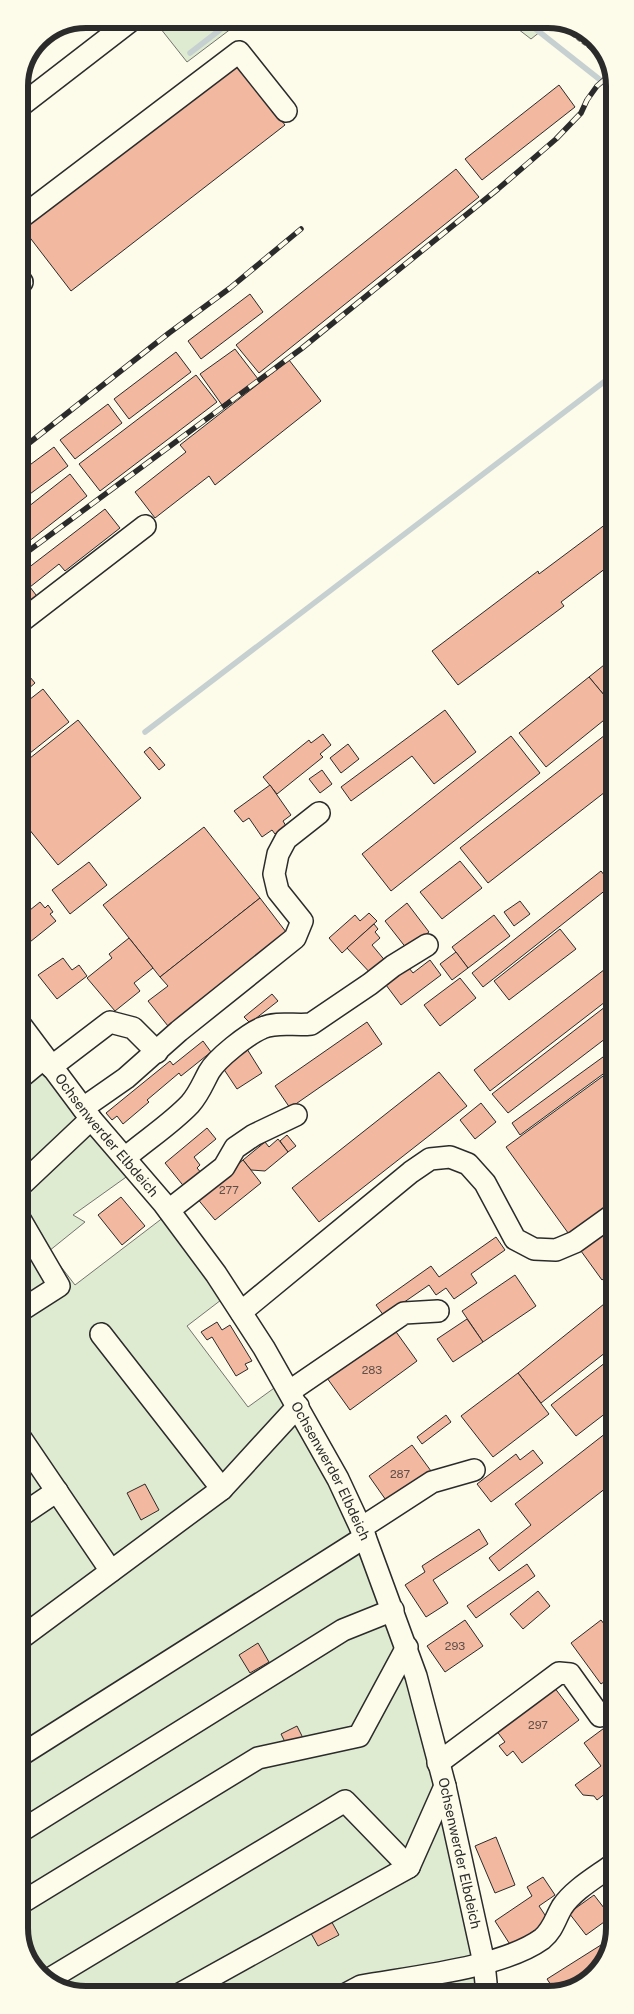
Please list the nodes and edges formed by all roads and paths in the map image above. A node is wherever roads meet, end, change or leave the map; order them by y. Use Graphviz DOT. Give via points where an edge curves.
graph roads {
  1 [pos="121,28"];
  2 [pos="567,31"];
  3 [pos="597,53"];
  4 [pos="27,101"];
  5 [pos="286,111"];
  6 [pos="27,212"];
  7 [pos="145,526"];
  8 [pos="27,618"];
  9 [pos="319,813"];
  10 [pos="427,945"];
  11 [pos="27,1034"];
  12 [pos="157,1052"];
  13 [pos="48,1062"];
  14 [pos="27,1074"];
  15 [pos="87,1113"];
  16 [pos="296,1115"];
  17 [pos="125,1158"];
  18 [pos="27,1178"];
  19 [pos="169,1210"];
  20 [pos="606,1220"];
  21 [pos="27,1231"];
  22 [pos="27,1306"];
  23 [pos="438,1310"];
  24 [pos="241,1312"];
  25 [pos="101,1334"];
  26 [pos="294,1399"];
  27 [pos="27,1447"];
  28 [pos="474,1470"];
  29 [pos="222,1489"];
  30 [pos="57,1490"];
  31 [pos="27,1511"];
  32 [pos="363,1532"];
  33 [pos="111,1571"];
  34 [pos="393,1610"];
  35 [pos="27,1634"];
  36 [pos="407,1647"];
  37 [pos="600,1716"];
  38 [pos="27,1751"];
  39 [pos="438,1763"];
  40 [pos="444,1786"];
  41 [pos="27,1827"];
  42 [pos="409,1867"];
  43 [pos="606,1870"];
  44 [pos="27,1899"];
  45 [pos="484,1963"];
  46 [pos="53,1977"];
  47 [pos="194,1986"];
  48 [pos="361,1986"];
  49 [pos="486,1986"];
  1 -- 4 [label="street"];
  2 -- 3 [label="path"];
  5 -- 6 [label="street" via="239,52"];
  7 -- 8 [label="street"];
  9 -- 12 [label="street" via="286,839 278,854 274,874 278,891 302,921 294,938"];
  10 -- 17 [label="street" via="311,1024 286,1023 263,1027 232,1048 209,1072 202,1089 190,1104"];
  11 -- 13 [label="street, Ochsenwerder Elbdeich"];
  12 -- 13 [label="street" via="133,1028 110,1022"];
  12 -- 15 [label="street"];
  13 -- 14 [label="street"];
  13 -- 15 [label="street, Ochsenwerder Elbdeich"];
  15 -- 17 [label="street, Ochsenwerder Elbdeich"];
  15 -- 18 [label="street"];
  16 -- 19 [label="street" via="235,1148 224,1167"];
  17 -- 19 [label="street, Ochsenwerder Elbdeich"];
  19 -- 24 [label="street, Ochsenwerder Elbdeich"];
  20 -- 24 [label="street" via="576,1242 556,1250 534,1249 515,1239 485,1183 468,1164 450,1157 430,1159"];
  21 -- 22 [label="street" via="58,1286"];
  23 -- 26 [label="street" via="404,1313"];
  24 -- 26 [label="street, Ochsenwerder Elbdeich"];
  25 -- 29 [label="street"];
  26 -- 29 [label="street"];
  26 -- 32 [label="street, Ochsenwerder Elbdeich"];
  27 -- 30 [label="street"];
  28 -- 32 [label="street" via="432,1482"];
  29 -- 33 [label="street"];
  30 -- 31 [label="street"];
  30 -- 33 [label="street"];
  32 -- 34 [label="street, Ochsenwerder Elbdeich"];
  32 -- 38 [label="street"];
  33 -- 35 [label="street"];
  34 -- 36 [label="street, Ochsenwerder Elbdeich"];
  34 -- 41 [label="street" via="343,1630"];
  36 -- 39 [label="street, Ochsenwerder Elbdeich"];
  36 -- 44 [label="street" via="359,1736 258,1758"];
  37 -- 39 [label="street" via="570,1674 559,1673"];
  39 -- 40 [label="street, Ochsenwerder Elbdeich"];
  40 -- 42 [label="street"];
  40 -- 45 [label="street, Ochsenwerder Elbdeich"];
  42 -- 46 [label="street" via="345,1801"];
  42 -- 47 [label="street"];
  43 -- 45 [label="street" via="563,1906 551,1931 540,1940"];
  45 -- 48 [label="street"];
  45 -- 49 [label="street, Ochsenwerder Elbdeich"];
}
